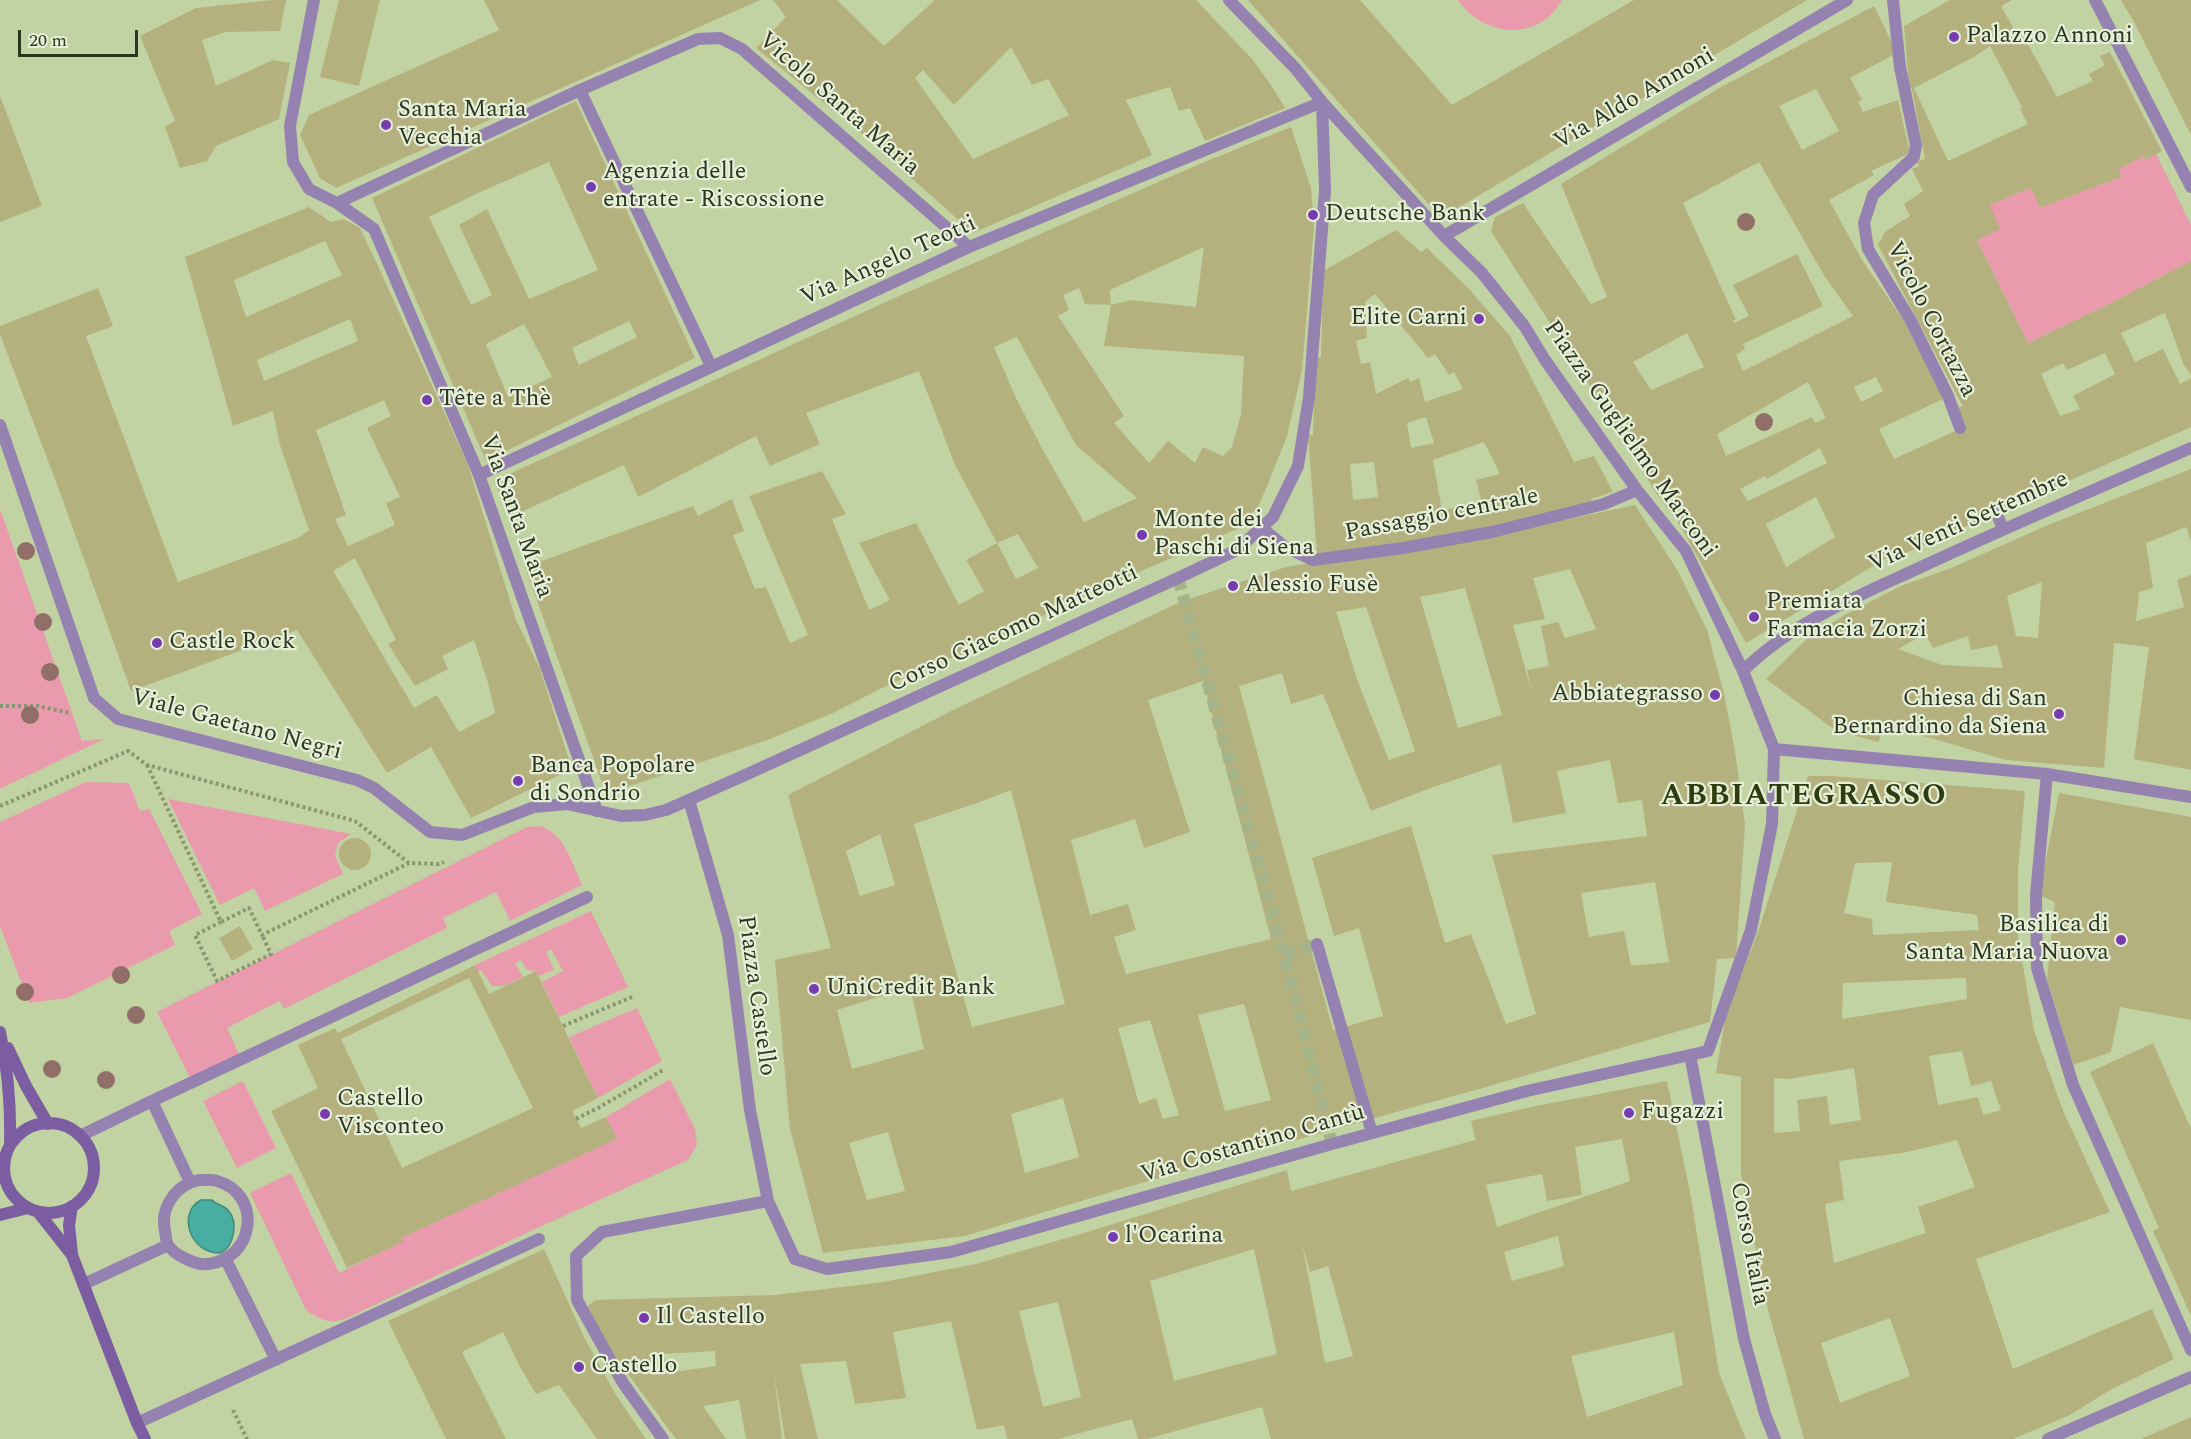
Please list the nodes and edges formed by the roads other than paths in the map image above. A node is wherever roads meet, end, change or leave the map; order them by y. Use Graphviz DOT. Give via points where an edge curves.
graph roads {
  1 [pos="314,0"];
  2 [pos="1229,0"];
  3 [pos="1847,0"];
  4 [pos="1893,0"];
  5 [pos="2095,0"];
  6 [pos="580,90"];
  7 [pos="1322,102"];
  8 [pos="2191,187"];
  9 [pos="337,202"];
  10 [pos="1444,236"];
  11 [pos="969,247"];
  12 [pos="711,366"];
  13 [pos="0,425"];
  14 [pos="1960,428"];
  15 [pos="2191,448"];
  16 [pos="479,475"];
  17 [pos="1636,490"];
  18 [pos="1996,512"];
  19 [pos="1262,528"];
  20 [pos="2003,529"];
  21 [pos="1743,671"];
  22 [pos="1774,749"];
  23 [pos="2047,774"];
  24 [pos="2191,797"];
  25 [pos="689,800"];
  26 [pos="567,804"];
  27 [pos="597,811"];
  28 [pos="587,897"];
  29 [pos="1317,944"];
  30 [pos="0,1031"];
  31 [pos="1690,1055"];
  32 [pos="153,1101"];
  33 [pos="48,1124"];
  34 [pos="1372,1133"];
  35 [pos="80,1136"];
  36 [pos="10,1145"];
  37 [pos="2,1168"];
  38 [pos="190,1182"];
  39 [pos="768,1201"];
  40 [pos="72,1206"];
  41 [pos="33,1210"];
  42 [pos="0,1215"];
  43 [pos="539,1239"];
  44 [pos="168,1245"];
  45 [pos="72,1255"];
  46 [pos="226,1260"];
  47 [pos="827,1269"];
  48 [pos="84,1284"];
  49 [pos="2191,1350"];
  50 [pos="276,1360"];
  51 [pos="2191,1377"];
  52 [pos="137,1423"];
  53 [pos="145,1439"];
  54 [pos="663,1439"];
  55 [pos="1775,1439"];
  56 [pos="2048,1439"];
  1 -- 9 [label="street, Via Santa Maria" via="290,126 293,162 309,189"];
  2 -- 7 [label="street, Piazza Guglielmo Marconi" via="1296,69"];
  3 -- 10 [label="street, Via Aldo Annoni"];
  4 -- 14 [label="street, Vicolo Cortazza" via="1900,67 1916,145 1914,157 1872,195 1864,224 1868,249 1911,321"];
  5 -- 8 [label="street"];
  6 -- 9 [label="street, Vicolo Santa Maria"];
  6 -- 11 [label="street, Vicolo Santa Maria" via="698,39 720,38 742,49"];
  6 -- 12 [label="street"];
  7 -- 10 [label="street, Piazza Guglielmo Marconi"];
  7 -- 11 [label="street, Via Angelo Teotti"];
  7 -- 19 [label="street, Corso Giacomo Matteotti" via="1325,190 1309,397 1298,466 1273,518"];
  9 -- 16 [label="street, Via Santa Maria" via="374,230"];
  10 -- 17 [label="street, Piazza Guglielmo Marconi" via="1482,273 1525,327"];
  11 -- 12 [label="street, Via Angelo Teotti"];
  12 -- 16 [label="street, Via Angelo Teotti"];
  13 -- 26 [label="street, Viale Gaetano Negri" via="94,698 118,720 357,780 374,788 430,832 462,835 534,807"];
  15 -- 20 [label="street, Via Venti Settembre"];
  16 -- 27 [label="street, Via Santa Maria"];
  17 -- 19 [label="street, Passaggio centrale" via="1604,504 1492,532 1313,560 1285,547"];
  17 -- 21 [label="street, Piazza Guglielmo Marconi" via="1686,551"];
  18 -- 20 [label="street"];
  19 -- 25 [label="street, Corso Giacomo Matteotti" via="1237,550"];
  20 -- 21 [label="street, Via Venti Settembre" via="1836,606 1760,655"];
  21 -- 22 [label="street, Piazza Guglielmo Marconi"];
  22 -- 23 [label="street"];
  22 -- 31 [label="street, Piazza Guglielmo Marconi" via="1772,824 1751,930 1708,1051"];
  23 -- 24 [label="street"];
  23 -- 49 [label="street" via="2036,895 2037,968 2073,1085"];
  25 -- 27 [label="street, Corso Giacomo Matteotti" via="645,815"];
  25 -- 39 [label="street, Piazza Castello" via="728,935 750,1110"];
  26 -- 27 [label="street, Corso Giacomo Matteotti"];
  28 -- 32 [label="street"];
  29 -- 34 [label="street"];
  30 -- 33 [label="street"];
  30 -- 36 [label="street" via="11,1110"];
  31 -- 34 [label="street, Via Costantino Cantù" via="1527,1091"];
  31 -- 55 [label="street, Corso Italia" via="1744,1339"];
  32 -- 35 [label="street"];
  32 -- 38 [label="street"];
  33 -- 35 [label="street" via="70,1129"];
  33 -- 36 [label="street" via="29,1128"];
  34 -- 47 [label="street, Via Costantino Cantù" via="951,1252"];
  35 -- 40 [label="street" via="89,1150 93,1173 88,1189"];
  36 -- 37 [label="street"];
  37 -- 41 [label="street" via="16,1199"];
  38 -- 44 [label="street" via="168,1202 163,1222"];
  38 -- 46 [label="street" via="217,1180 235,1191 246,1208 249,1226 242,1246"];
  39 -- 47 [label="street, Piazza Castello" via="795,1259"];
  39 -- 54 [label="street" via="602,1232 576,1256 577,1300 623,1383"];
  40 -- 41 [label="street" via="59,1212"];
  40 -- 45 [label="street"];
  41 -- 42 [label="street"];
  41 -- 45 [label="street"];
  43 -- 50 [label="street"];
  44 -- 46 [label="street" via="189,1261 206,1265"];
  44 -- 48 [label="street"];
  45 -- 48 [label="street"];
  46 -- 50 [label="street"];
  48 -- 52 [label="street"];
  50 -- 52 [label="street"];
  51 -- 56 [label="street"];
  52 -- 53 [label="street"];
}
